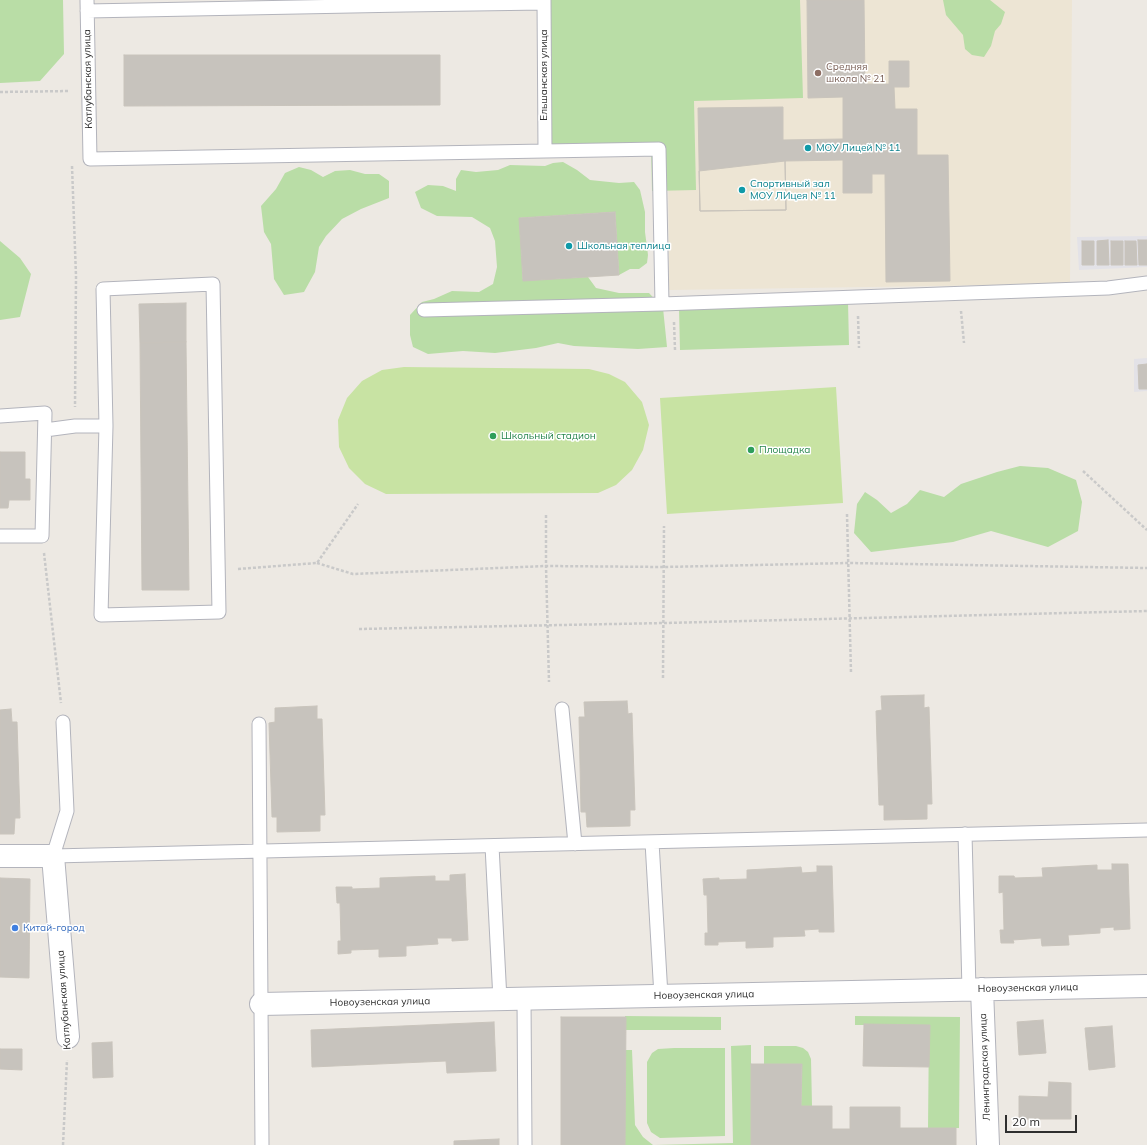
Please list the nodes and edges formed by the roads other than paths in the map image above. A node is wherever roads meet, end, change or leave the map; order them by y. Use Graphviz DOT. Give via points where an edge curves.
graph roads {
  1 [pos="544,1"];
  2 [pos="405,3"];
  3 [pos="87,5"];
  4 [pos="545,151"];
  5 [pos="1147,283"];
  6 [pos="667,303"];
  7 [pos="424,310"];
  8 [pos="0,416"];
  9 [pos="106,426"];
  10 [pos="45,430"];
  11 [pos="0,536"];
  12 [pos="562,710"];
  13 [pos="63,722"];
  14 [pos="259,724"];
  15 [pos="1147,830"];
  16 [pos="965,834"];
  17 [pos="652,842"];
  18 [pos="575,844"];
  19 [pos="492,846"];
  20 [pos="260,851"];
  21 [pos="0,856"];
  22 [pos="53,856"];
  23 [pos="1147,986"];
  24 [pos="976,989"];
  25 [pos="661,996"];
  26 [pos="524,999"];
  27 [pos="500,1000"];
  28 [pos="261,1004"];
  29 [pos="68,1036"];
  30 [pos="262,1145"];
  31 [pos="525,1145"];
  32 [pos="988,1145"];
  1 -- 2 [label="lane"];
  1 -- 4 [label="lane, Ельшанская улица"];
  2 -- 3 [label="lane"];
  3 -- 4 [label="lane, Котлубанская улица" via="90,159"];
  4 -- 6 [label="lane" via="659,149"];
  5 -- 6 [label="lane" via="1108,288"];
  6 -- 7 [label="lane"];
  8 -- 10 [label="lane" via="46,413"];
  9 -- 9 [label="lane" via="103,288 213,284 220,612 101,615"];
  9 -- 10 [label="lane" via="75,426"];
  10 -- 11 [label="lane" via="42,536"];
  12 -- 18 [label="lane"];
  13 -- 22 [label="lane" via="67,811"];
  14 -- 20 [label="lane"];
  15 -- 16 [label="lane"];
  16 -- 17 [label="lane"];
  16 -- 24 [label="lane"];
  17 -- 18 [label="lane"];
  17 -- 25 [label="lane"];
  18 -- 19 [label="lane"];
  19 -- 20 [label="lane"];
  19 -- 27 [label="lane"];
  20 -- 22 [label="lane"];
  20 -- 28 [label="lane"];
  21 -- 22 [label="street"];
  22 -- 29 [label="street, Котлубанская улица"];
  23 -- 24 [label="street, Новоузенская улица"];
  24 -- 25 [label="street, Новоузенская улица"];
  24 -- 32 [label="street, Ленинградская улица"];
  25 -- 26 [label="street, Новоузенская улица"];
  26 -- 27 [label="street, Новоузенская улица"];
  26 -- 31 [label="lane"];
  27 -- 28 [label="street, Новоузенская улица"];
  28 -- 30 [label="lane"];
}
